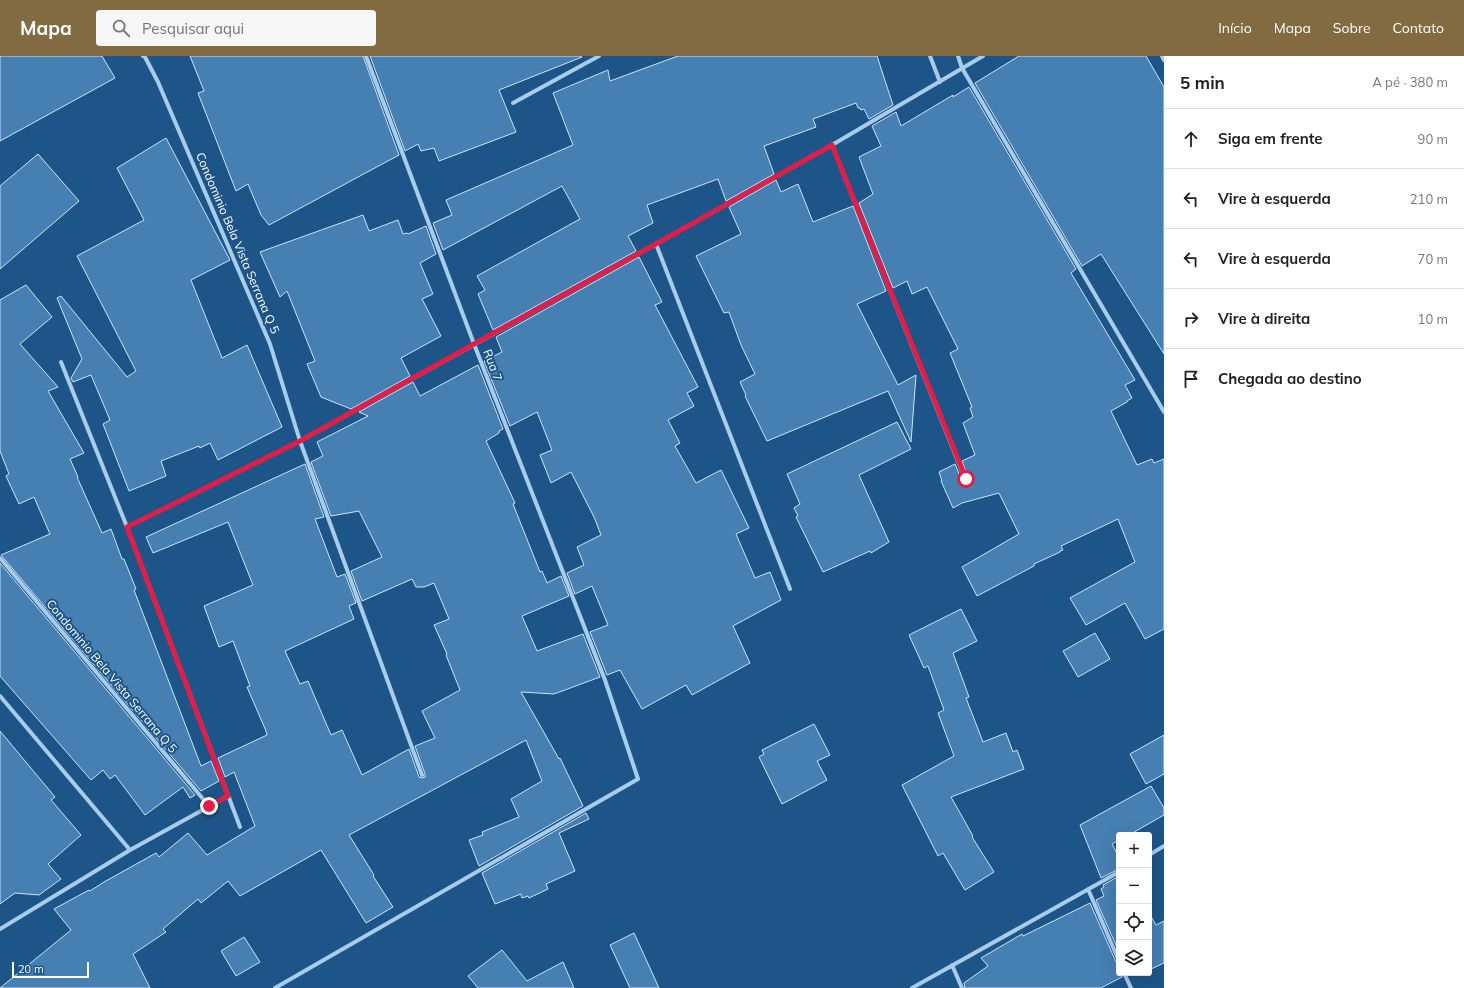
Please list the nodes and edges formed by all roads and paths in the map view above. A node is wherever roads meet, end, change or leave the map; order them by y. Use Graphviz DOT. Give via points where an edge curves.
graph roads {
  1 [pos="366,56"];
  2 [pos="599,56"];
  3 [pos="930,56"];
  4 [pos="958,56"];
  5 [pos="983,56"];
  6 [pos="1162,56"];
  7 [pos="144,57"];
  8 [pos="1164,60"];
  9 [pos="962,68"];
  10 [pos="940,82"];
  11 [pos="513,102"];
  12 [pos="832,145"];
  13 [pos="656,244"];
  14 [pos="474,344"];
  15 [pos="60,362"];
  16 [pos="1164,412"];
  17 [pos="300,441"];
  18 [pos="966,479"];
  19 [pos="127,527"];
  20 [pos="0,558"];
  21 [pos="790,589"];
  22 [pos="0,696"];
  23 [pos="422,775"];
  24 [pos="228,796"];
  25 [pos="209,806"];
  26 [pos="240,827"];
  27 [pos="1164,846"];
  28 [pos="130,850"];
  29 [pos="1152,853"];
  30 [pos="1116,874"];
  31 [pos="1088,889"];
  32 [pos="0,929"];
  33 [pos="1116,954"];
  34 [pos="952,966"];
  35 [pos="1125,976"];
  36 [pos="275,988"];
  37 [pos="912,988"];
  38 [pos="962,988"];
  39 [pos="1131,988"];
  1 -- 14 [label="street, Rua 7"];
  2 -- 11 [label="street"];
  3 -- 10 [label="street"];
  4 -- 9 [label="street"];
  5 -- 9 [label="street"];
  6 -- 8 [label="street"];
  7 -- 17 [label="street, Condominio Bela Vista Serrana Q 5" via="161,89 270,344"];
  9 -- 10 [label="street"];
  9 -- 16 [label="street"];
  10 -- 12 [label="street"];
  12 -- 13 [label="street"];
  12 -- 18 [label="street"];
  13 -- 14 [label="street"];
  13 -- 21 [label="street"];
  14 -- 17 [label="street"];
  14 -- 36 [label="street, Rua 7" via="605,680 638,779"];
  15 -- 19 [label="street"];
  17 -- 19 [label="street"];
  17 -- 23 [label="street, Condominio Bela Vista Serrana Q 5"];
  19 -- 24 [label="street"];
  20 -- 25 [label="street, Condominio Bela Vista Serrana Q 5"];
  22 -- 28 [label="street"];
  24 -- 25 [label="street"];
  24 -- 26 [label="street"];
  25 -- 28 [label="street"];
  27 -- 29 [label="street"];
  28 -- 32 [label="street"];
  30 -- 31 [label="street"];
  31 -- 33 [label="street"];
  31 -- 34 [label="street"];
  34 -- 37 [label="street"];
  34 -- 38 [label="street"];
  35 -- 39 [label="street"];
}
